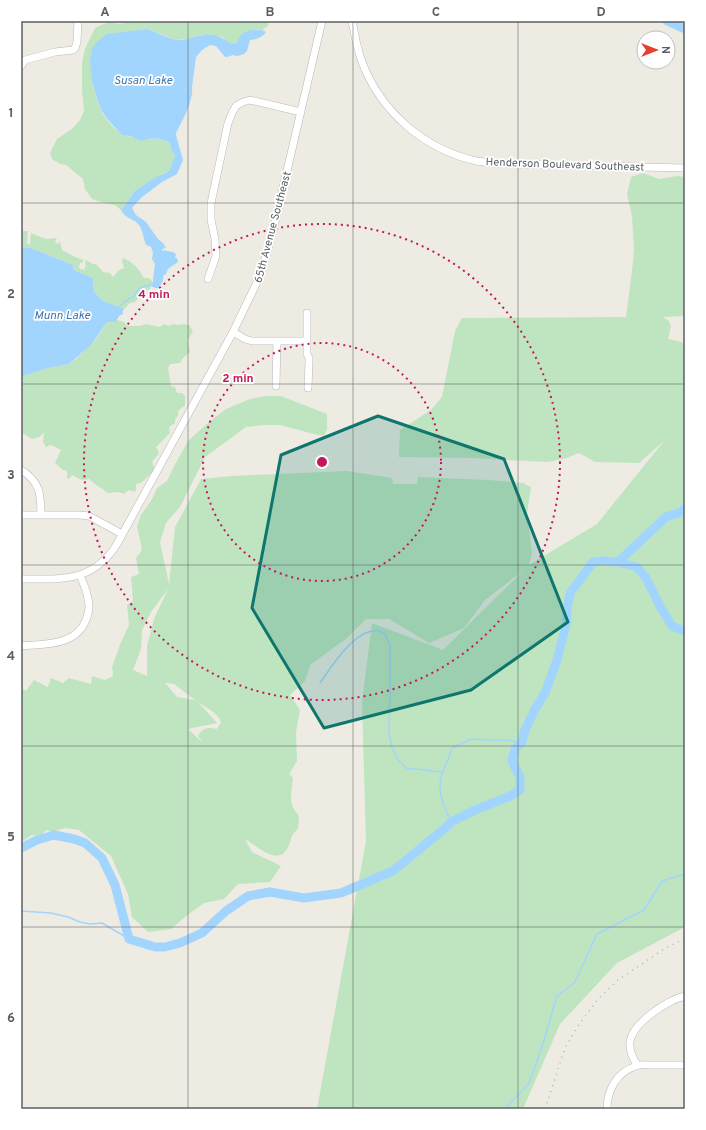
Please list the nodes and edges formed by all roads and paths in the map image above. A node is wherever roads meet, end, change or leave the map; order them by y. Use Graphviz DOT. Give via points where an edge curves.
graph roads {
  1 [pos="78,21"];
  2 [pos="322,21"];
  3 [pos="352,21"];
  4 [pos="21,66"];
  5 [pos="301,112"];
  6 [pos="685,168"];
  7 [pos="208,279"];
  8 [pos="307,313"];
  9 [pos="233,332"];
  10 [pos="277,342"];
  11 [pos="307,342"];
  12 [pos="276,386"];
  13 [pos="308,388"];
  14 [pos="21,470"];
  15 [pos="21,515"];
  16 [pos="41,515"];
  17 [pos="122,534"];
  18 [pos="80,575"];
  19 [pos="21,579"];
  20 [pos="21,646"];
  21 [pos="685,996"];
  22 [pos="637,1065"];
  23 [pos="685,1065"];
  24 [pos="607,1109"];
  1 -- 4 [label="street" via="77,42 73,50 25,60"];
  2 -- 5 [label="street, 65th Avenue Southeast"];
  3 -- 6 [label="street, Henderson Boulevard Southeast" via="358,51 367,75 384,101 406,126 444,150 476,161 494,163"];
  5 -- 7 [label="street" via="250,100 234,109 228,123 211,203 216,256"];
  5 -- 9 [label="street, 65th Avenue Southeast" via="263,266"];
  8 -- 11 [label="street"];
  9 -- 10 [label="street" via="252,341"];
  9 -- 17 [label="street, 65th Avenue Southeast"];
  10 -- 11 [label="street"];
  10 -- 12 [label="street"];
  11 -- 13 [label="street"];
  14 -- 16 [label="street" via="36,484 40,495"];
  15 -- 16 [label="street"];
  16 -- 17 [label="street" via="89,516"];
  17 -- 18 [label="street, 65th Avenue Southeast" via="108,556 96,567"];
  18 -- 19 [label="street, 65th Avenue Southeast" via="64,579"];
  18 -- 20 [label="street" via="89,606 83,627 64,641"];
  21 -- 22 [label="street" via="661,1007 636,1029 630,1041 631,1055"];
  22 -- 23 [label="street"];
  22 -- 24 [label="street" via="620,1075 612,1086"];
}
